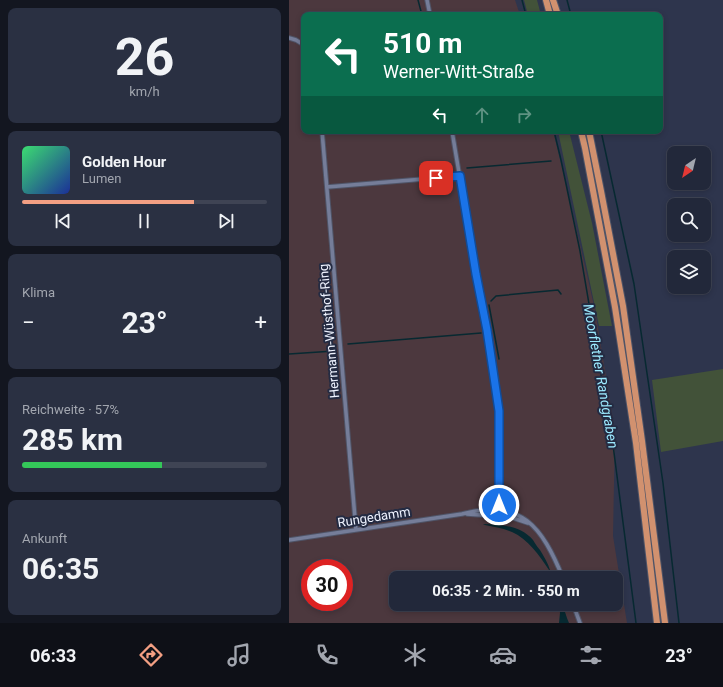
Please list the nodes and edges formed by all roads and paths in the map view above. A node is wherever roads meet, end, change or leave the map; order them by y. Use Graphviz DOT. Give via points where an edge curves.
graph roads {
  1 [pos="427,0"];
  2 [pos="546,0"];
  3 [pos="553,0"];
  4 [pos="429,12"];
  5 [pos="549,12"];
  6 [pos="557,12"];
  7 [pos="289,38"];
  8 [pos="301,43"];
  9 [pos="322,134"];
  10 [pos="453,134"];
  11 [pos="582,134"];
  12 [pos="590,134"];
  13 [pos="460,176"];
  14 [pos="327,187"];
  15 [pos="499,509"];
  16 [pos="462,514"];
  17 [pos="498,516"];
  18 [pos="532,526"];
  19 [pos="356,530"];
  20 [pos="289,540"];
  21 [pos="560,571"];
  22 [pos="576,611"];
  23 [pos="580,623"];
  24 [pos="657,623"];
  25 [pos="665,623"];
  1 -- 4 [label="street"];
  2 -- 5 [label="highway"];
  3 -- 6 [label="highway"];
  7 -- 8 [label="street"];
  9 -- 14 [label="street, Hermann-Wüsthof-Ring"];
  10 -- 13 [label="street"];
  11 -- 24 [label="highway" via="615,307"];
  12 -- 25 [label="highway" via="623,306"];
  13 -- 14 [label="street"];
  13 -- 15 [label="street" via="499,411"];
  14 -- 19 [label="street, Hermann-Wüsthof-Ring"];
  15 -- 16 [label="street, Rungedamm"];
  15 -- 17 [label="street"];
  15 -- 18 [label="street, Rungedamm" via="521,516"];
  16 -- 17 [label="street, Rungedamm"];
  16 -- 19 [label="street, Rungedamm"];
  17 -- 18 [label="street, Rungedamm" via="515,518"];
  18 -- 21 [label="street, Rungedamm" via="544,538"];
  19 -- 20 [label="street, Rungedamm"];
  22 -- 23 [label="street"];
}
